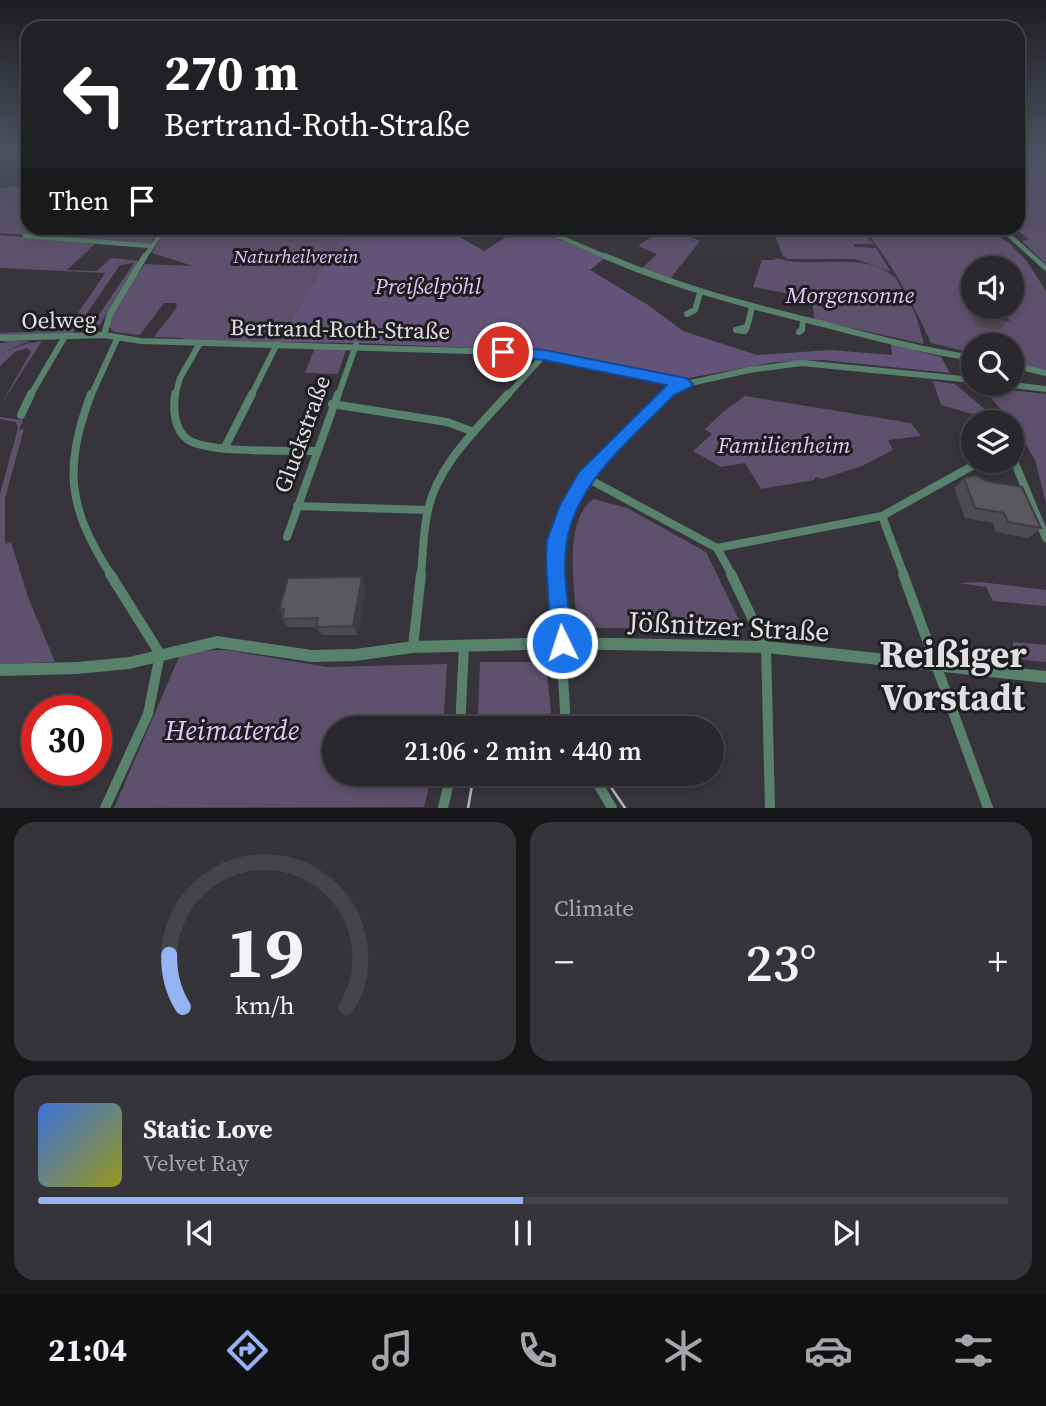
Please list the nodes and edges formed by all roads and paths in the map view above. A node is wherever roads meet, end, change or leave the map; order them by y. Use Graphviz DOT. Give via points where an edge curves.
graph roads {
  1 [pos="160,235"];
  2 [pos="554,235"];
  3 [pos="1008,235"];
  4 [pos="25,236"];
  5 [pos="151,246"];
  6 [pos="1046,270"];
  7 [pos="700,293"];
  8 [pos="752,307"];
  9 [pos="687,314"];
  10 [pos="803,320"];
  11 [pos="747,327"];
  12 [pos="799,332"];
  13 [pos="104,335"];
  14 [pos="0,338"];
  15 [pos="64,338"];
  16 [pos="117,339"];
  17 [pos="200,343"];
  18 [pos="277,344"];
  19 [pos="356,345"];
  20 [pos="544,355"];
  21 [pos="961,356"];
  22 [pos="1024,368"];
  23 [pos="1046,373"];
  24 [pos="961,379"];
  25 [pos="686,384"];
  26 [pos="1024,386"];
  27 [pos="1046,389"];
  28 [pos="332,404"];
  29 [pos="20,415"];
  30 [pos="474,432"];
  31 [pos="225,447"];
  32 [pos="316,451"];
  33 [pos="961,472"];
  34 [pos="1021,473"];
  35 [pos="585,477"];
  36 [pos="297,506"];
  37 [pos="428,510"];
  38 [pos="882,516"];
  39 [pos="287,537"];
  40 [pos="1046,538"];
  41 [pos="717,548"];
  42 [pos="562,643"];
  43 [pos="464,645"];
  44 [pos="413,647"];
  45 [pos="766,647"];
  46 [pos="160,654"];
  47 [pos="936,666"];
  48 [pos="0,670"];
  49 [pos="1046,677"];
  50 [pos="461,716"];
  51 [pos="565,716"];
  52 [pos="448,786"];
  53 [pos="599,786"];
  54 [pos="105,807"];
  55 [pos="443,807"];
  56 [pos="612,807"];
  57 [pos="771,807"];
  58 [pos="988,807"];
  1 -- 5 [label="street"];
  2 -- 7 [label="street"];
  3 -- 6 [label="street"];
  4 -- 5 [label="street"];
  5 -- 13 [label="street" via="114,305"];
  7 -- 8 [label="street"];
  7 -- 9 [label="street" via="695,310"];
  8 -- 10 [label="street"];
  8 -- 11 [label="street"];
  10 -- 12 [label="street"];
  10 -- 21 [label="street"];
  13 -- 15 [label="street, Oelweg"];
  13 -- 16 [label="street, Oelweg"];
  14 -- 15 [label="street, Oelweg"];
  15 -- 29 [label="street"];
  16 -- 17 [label="street, Bertrand-Roth-Straße"];
  16 -- 46 [label="street" via="83,416 73,459 73,492 100,558"];
  17 -- 18 [label="street, Bertrand-Roth-Straße"];
  17 -- 31 [label="street" via="175,392 177,425 197,444"];
  18 -- 19 [label="street, Bertrand-Roth-Straße"];
  18 -- 31 [label="street"];
  19 -- 20 [label="street, Bertrand-Roth-Straße"];
  19 -- 28 [label="street, Gluckstraße"];
  20 -- 25 [label="street, Bertrand-Roth-Straße"];
  20 -- 30 [label="street"];
  22 -- 23 [label="street"];
  24 -- 25 [label="street" via="802,363"];
  25 -- 35 [label="street" via="669,391"];
  26 -- 27 [label="street"];
  28 -- 30 [label="street" via="447,422"];
  28 -- 32 [label="street, Gluckstraße"];
  30 -- 37 [label="street" via="444,470"];
  31 -- 32 [label="street"];
  32 -- 36 [label="street, Gluckstraße"];
  33 -- 38 [label="street"];
  34 -- 40 [label="street"];
  35 -- 41 [label="street"];
  35 -- 42 [label="street" via="557,540"];
  36 -- 37 [label="street"];
  36 -- 39 [label="street, Gluckstraße"];
  37 -- 44 [label="street"];
  38 -- 41 [label="street"];
  38 -- 47 [label="street"];
  41 -- 45 [label="street"];
  42 -- 43 [label="street, Jößnitzer Straße"];
  42 -- 45 [label="street, Jößnitzer Straße"];
  42 -- 51 [label="street"];
  43 -- 44 [label="street, Jößnitzer Straße"];
  43 -- 50 [label="street"];
  44 -- 46 [label="street, Jößnitzer Straße" via="312,656 217,642"];
  45 -- 47 [label="street, Jößnitzer Straße"];
  45 -- 57 [label="street"];
  46 -- 48 [label="street, Jößnitzer Straße" via="129,663"];
  46 -- 54 [label="street" via="154,693"];
  47 -- 49 [label="street, Jößnitzer Straße"];
  47 -- 58 [label="street"];
  52 -- 55 [label="street"];
  53 -- 56 [label="street"];
}
